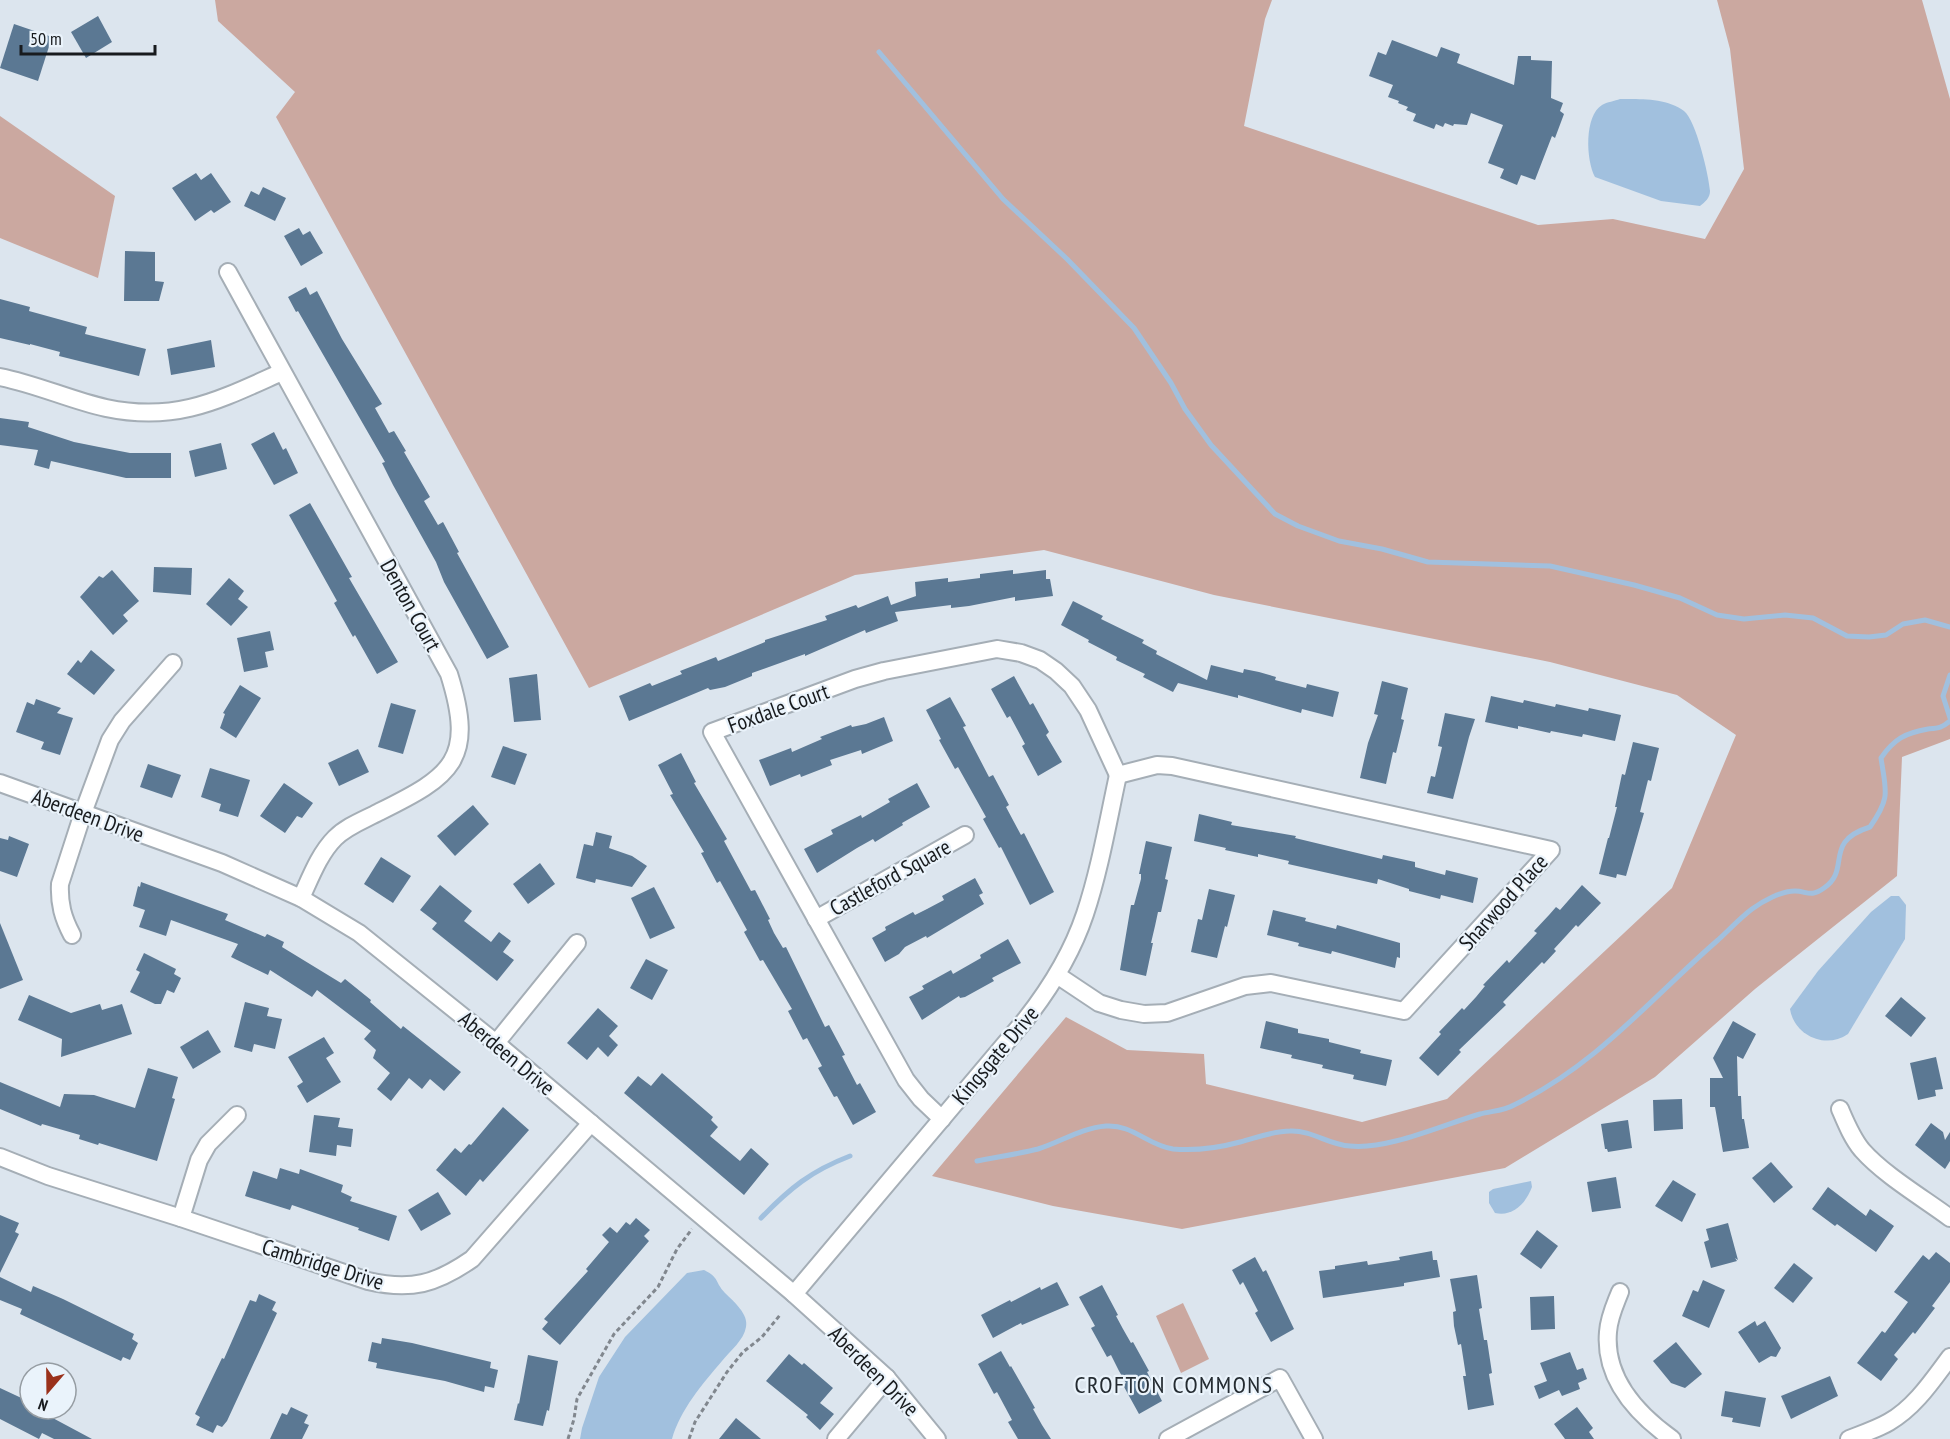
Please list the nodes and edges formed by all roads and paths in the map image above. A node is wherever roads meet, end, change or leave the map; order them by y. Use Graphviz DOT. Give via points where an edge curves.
graph roads {
  1 [pos="228,272"];
  2 [pos="282,372"];
  3 [pos="0,377"];
  4 [pos="173,663"];
  5 [pos="1118,775"];
  6 [pos="0,783"];
  7 [pos="82,813"];
  8 [pos="965,835"];
  9 [pos="300,898"];
  10 [pos="816,919"];
  11 [pos="72,935"];
  12 [pos="577,943"];
  13 [pos="1057,975"];
  14 [pos="496,1043"];
  15 [pos="1840,1109"];
  16 [pos="237,1115"];
  17 [pos="942,1119"];
  18 [pos="591,1123"];
  19 [pos="0,1157"];
  20 [pos="702,1216"];
  21 [pos="181,1218"];
  22 [pos="1950,1218"];
  23 [pos="1620,1292"];
  24 [pos="794,1294"];
  25 [pos="780,1315"];
  26 [pos="1950,1357"];
  27 [pos="887,1378"];
  28 [pos="568,1439"];
  29 [pos="689,1439"];
  30 [pos="836,1439"];
  31 [pos="937,1439"];
  32 [pos="1168,1439"];
  33 [pos="1314,1439"];
  34 [pos="1672,1439"];
  35 [pos="1850,1439"];
  1 -- 2 [label="street, Denton Court"];
  2 -- 3 [label="street" via="213,403 154,413 105,408"];
  2 -- 9 [label="street, Denton Court" via="449,674 461,734 447,769 419,792 347,828 334,839"];
  4 -- 7 [label="street" via="110,740"];
  5 -- 10 [label="street, Foxdale Court" via="1088,710 1072,686 1040,660 997,649 855,679 712,732"];
  5 -- 13 [label="street, Kingsgate Drive" via="1094,884"];
  5 -- 13 [label="street, Sharwood Place" via="1156,765 1172,766 1551,850 1404,1011 1271,983 1245,986 1167,1013 1144,1014 1099,1003"];
  6 -- 7 [label="street, Aberdeen Drive"];
  7 -- 9 [label="street, Aberdeen Drive" via="222,863"];
  7 -- 11 [label="street" via="60,884 59,899"];
  8 -- 10 [label="street, Castleford Square"];
  9 -- 14 [label="street, Aberdeen Drive" via="359,933"];
  10 -- 17 [label="street, Foxdale Court" via="906,1080"];
  12 -- 14 [label="street"];
  13 -- 17 [label="street, Kingsgate Drive" via="1026,1019"];
  14 -- 18 [label="street, Aberdeen Drive"];
  15 -- 22 [label="street" via="1862,1150"];
  16 -- 21 [label="street" via="208,1144 199,1160"];
  17 -- 24 [label="street, Kingsgate Drive"];
  18 -- 20 [label="street, Aberdeen Drive"];
  18 -- 21 [label="street, Cambridge Drive" via="472,1259 430,1282 390,1286 368,1281"];
  19 -- 21 [label="street, Cambridge Drive"];
  20 -- 24 [label="street, Aberdeen Drive"];
  20 -- 28 [label="path" via="677,1249 658,1287 614,1334 577,1399"];
  23 -- 34 [label="street" via="1608,1333 1614,1371 1636,1408"];
  24 -- 27 [label="street, Aberdeen Drive"];
  25 -- 29 [label="path" via="728,1372 695,1422"];
  26 -- 35 [label="street" via="1906,1410 1888,1423"];
  27 -- 30 [label="street"];
  27 -- 31 [label="street, Aberdeen Drive"];
  32 -- 33 [label="street" via="1280,1378"];
}
